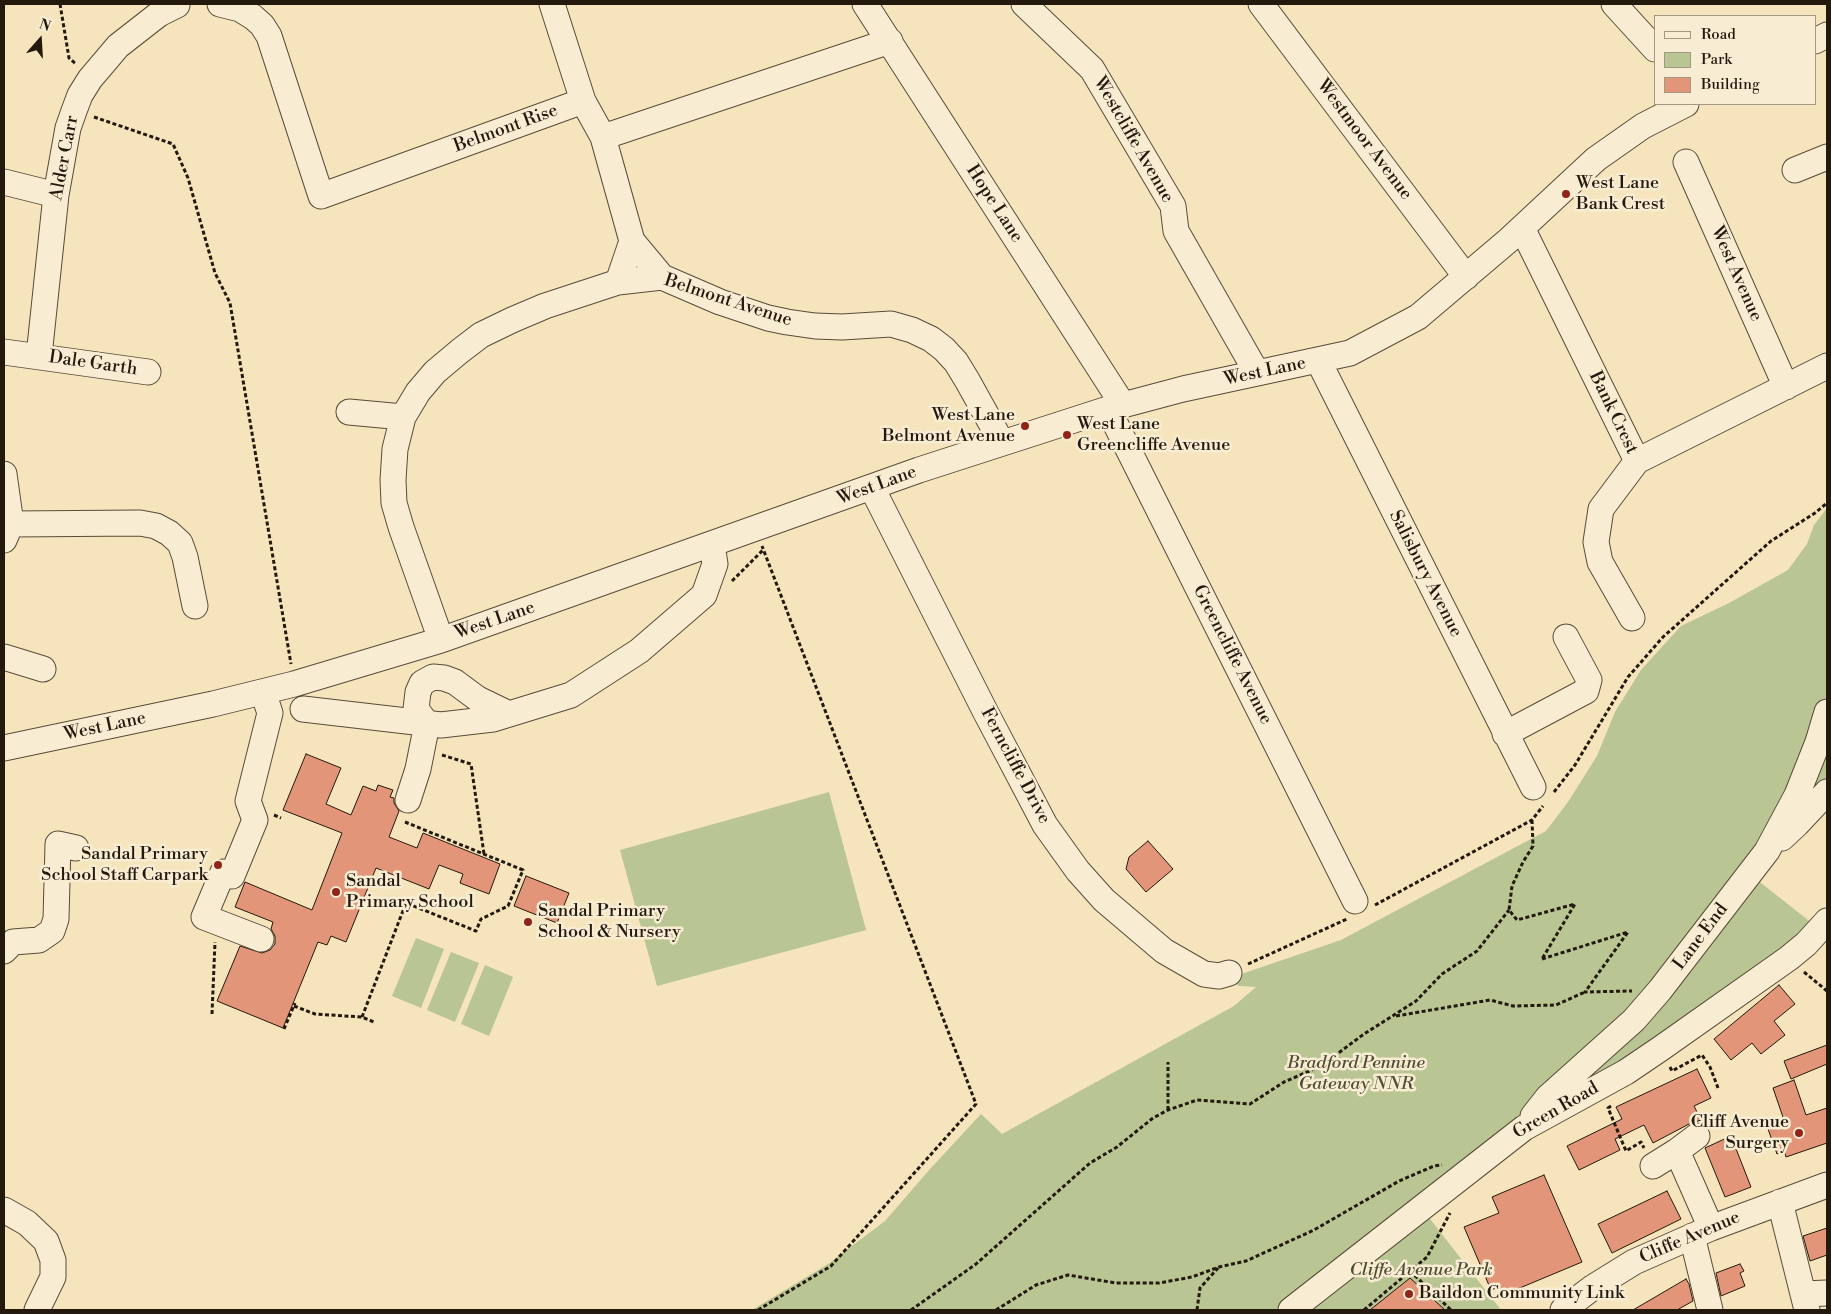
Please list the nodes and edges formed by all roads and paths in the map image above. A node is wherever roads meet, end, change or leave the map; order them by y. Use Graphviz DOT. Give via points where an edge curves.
graph roads {
  1 [pos="60,4"];
  2 [pos="179,4"];
  3 [pos="220,4"];
  4 [pos="552,4"];
  5 [pos="865,4"];
  6 [pos="1024,4"];
  7 [pos="1261,4"];
  8 [pos="1614,4"];
  9 [pos="890,41"];
  10 [pos="1654,47"];
  11 [pos="90,79"];
  12 [pos="583,101"];
  13 [pos="1684,105"];
  14 [pos="74,110"];
  15 [pos="603,137"];
  16 [pos="1827,157"];
  17 [pos="1686,162"];
  18 [pos="1795,170"];
  19 [pos="4,182"];
  20 [pos="56,195"];
  21 [pos="1522,228"];
  22 [pos="632,240"];
  23 [pos="662,277"];
  24 [pos="1466,277"];
  25 [pos="618,282"];
  26 [pos="4,352"];
  27 [pos="39,356"];
  28 [pos="1318,360"];
  29 [pos="1827,366"];
  30 [pos="148,372"];
  31 [pos="1257,373"];
  32 [pos="1786,387"];
  33 [pos="1116,407"];
  34 [pos="349,412"];
  35 [pos="403,417"];
  36 [pos="1002,442"];
  37 [pos="1637,461"];
  38 [pos="4,474"];
  39 [pos="872,488"];
  40 [pos="755,529"];
  41 [pos="7,532"];
  42 [pos="712,545"];
  43 [pos="195,606"];
  44 [pos="1632,618"];
  45 [pos="1566,637"];
  46 [pos="441,640"];
  47 [pos="4,656"];
  48 [pos="42,669"];
  49 [pos="294,684"];
  50 [pos="263,692"];
  51 [pos="303,709"];
  52 [pos="1827,712"];
  53 [pos="509,714"];
  54 [pos="427,724"];
  55 [pos="1505,734"];
  56 [pos="4,748"];
  57 [pos="439,754"];
  58 [pos="1533,787"];
  59 [pos="1827,792"];
  60 [pos="408,800"];
  61 [pos="1532,820"];
  62 [pos="76,848"];
  63 [pos="1767,851"];
  64 [pos="484,854"];
  65 [pos="1355,901"];
  66 [pos="1508,910"];
  67 [pos="1827,921"];
  68 [pos="216,922"];
  69 [pos="261,940"];
  70 [pos="4,951"];
  71 [pos="1229,973"];
  72 [pos="1807,974"];
  73 [pos="1660,990"];
  74 [pos="1827,991"];
  75 [pos="1585,992"];
  76 [pos="212,1014"];
  77 [pos="362,1017"];
  78 [pos="1393,1017"];
  79 [pos="374,1022"];
  80 [pos="284,1029"];
  81 [pos="1168,1062"];
  82 [pos="1672,1071"];
  83 [pos="1718,1088"];
  84 [pos="1615,1104"];
  85 [pos="1168,1110"];
  86 [pos="1524,1128"];
  87 [pos="1697,1136"];
  88 [pos="1677,1152"];
  89 [pos="1443,1165"];
  90 [pos="1653,1166"];
  91 [pos="1827,1185"];
  92 [pos="1780,1202"];
  93 [pos="4,1210"];
  94 [pos="1701,1232"];
  95 [pos="1427,1257"];
  96 [pos="1219,1267"];
  97 [pos="1410,1271"];
  98 [pos="1827,1294"];
  99 [pos="1805,1302"];
  100 [pos="37,1310"];
  101 [pos="758,1310"];
  102 [pos="911,1310"];
  103 [pos="996,1310"];
  104 [pos="1197,1310"];
  105 [pos="1291,1310"];
  106 [pos="1364,1310"];
  107 [pos="1451,1310"];
  108 [pos="1563,1310"];
  109 [pos="1710,1310"];
  1 -- 11 [label="path" via="69,58"];
  2 -- 11 [label="street, Alder Carr" via="135,31"];
  3 -- 12 [label="street, Belmont Rise" via="240,9 253,17 269,36 321,196"];
  4 -- 12 [label="street"];
  5 -- 9 [label="street, Hope Lane"];
  6 -- 31 [label="street, Westcliffe Avenue" via="1092,69 1173,206 1176,230"];
  7 -- 24 [label="street, Westmoor Avenue"];
  8 -- 10 [label="street"];
  9 -- 15 [label="street"];
  9 -- 33 [label="street, Hope Lane"];
  11 -- 14 [label="street, Alder Carr"];
  12 -- 15 [label="street"];
  13 -- 21 [label="street, West Lane" via="1643,126 1596,159"];
  14 -- 20 [label="street, Alder Carr"];
  14 -- 49 [label="path" via="173,144 188,178 215,273 230,303"];
  15 -- 22 [label="street"];
  16 -- 18 [label="street"];
  17 -- 32 [label="street, West Avenue"];
  19 -- 20 [label="street"];
  20 -- 27 [label="street, Alder Carr"];
  21 -- 24 [label="street, West Lane"];
  21 -- 37 [label="street, Bank Crest"];
  22 -- 23 [label="street"];
  22 -- 25 [label="street"];
  23 -- 25 [label="street, Belmont Avenue"];
  23 -- 36 [label="street, Belmont Avenue" via="768,318 816,326 891,324 931,339 956,362"];
  24 -- 28 [label="street, West Lane" via="1418,317 1350,353"];
  25 -- 35 [label="street, Belmont Avenue" via="545,306 482,335 435,372"];
  26 -- 27 [label="street, Dale Garth"];
  27 -- 30 [label="street, Dale Garth"];
  28 -- 31 [label="street, West Lane"];
  28 -- 55 [label="street, Salisbury Avenue"];
  29 -- 32 [label="street, Bank Crest"];
  31 -- 33 [label="street, West Lane"];
  32 -- 37 [label="street, Bank Crest"];
  33 -- 36 [label="street, West Lane"];
  33 -- 65 [label="street, Greencliffe Avenue"];
  34 -- 35 [label="street"];
  35 -- 46 [label="street, Belmont Avenue" via="395,449 394,503"];
  36 -- 39 [label="street, West Lane"];
  37 -- 44 [label="street" via="1601,509 1596,542 1600,562"];
  38 -- 41 [label="street"];
  39 -- 40 [label="street, West Lane"];
  39 -- 71 [label="street, Ferncliffe Drive" via="1045,825 1078,871 1116,911 1164,951 1204,974 1219,976"];
  40 -- 42 [label="street, West Lane"];
  40 -- 101 [label="path" via="976,1104 830,1266"];
  41 -- 43 [label="street" via="140,523 156,526 169,532 180,543"];
  42 -- 46 [label="street, West Lane"];
  42 -- 53 [label="street" via="715,564 704,595 639,651 571,695"];
  45 -- 55 [label="street" via="1589,680 1586,691"];
  46 -- 49 [label="street, West Lane"];
  47 -- 48 [label="street"];
  49 -- 50 [label="street, West Lane"];
  50 -- 56 [label="street, West Lane"];
  50 -- 68 [label="street" via="270,713 248,801 255,820 232,876 223,872 204,917"];
  51 -- 54 [label="street"];
  52 -- 63 [label="street, Lane End" via="1797,795"];
  53 -- 54 [label="street" via="475,722 441,726"];
  53 -- 54 [label="street" via="478,699 455,682 433,677 422,683 418,692 416,709"];
  54 -- 60 [label="street"];
  55 -- 58 [label="street, Salisbury Avenue"];
  57 -- 64 [label="path" via="471,764"];
  59 -- 63 [label="street"];
  60 -- 64 [label="path" via="402,821"];
  61 -- 66 [label="path" via="1533,846 1512,886"];
  62 -- 70 [label="street" via="58,844 56,919 52,931 39,940 13,942"];
  63 -- 73 [label="street, Lane End"];
  64 -- 77 [label="path" via="523,870 508,906 481,919 476,930 406,903"];
  66 -- 75 [label="path" via="1517,920 1575,904 1542,959 1628,932"];
  66 -- 78 [label="path" via="1477,950 1442,974 1416,1001"];
  67 -- 86 [label="street, Green Road" via="1789,958 1660,1049 1626,1072"];
  68 -- 69 [label="street"];
  68 -- 76 [label="path"];
  72 -- 74 [label="path"];
  73 -- 75 [label="path"];
  73 -- 86 [label="street, Lane End" via="1634,1020 1548,1097"];
  75 -- 78 [label="path" via="1556,1006 1514,1006 1490,1000"];
  77 -- 79 [label="path"];
  77 -- 80 [label="path" via="315,1014 294,1004"];
  78 -- 85 [label="path" via="1321,1066 1284,1082 1250,1104 1196,1100"];
  81 -- 85 [label="path"];
  82 -- 83 [label="path" via="1702,1055"];
  84 -- 90 [label="path" via="1608,1108 1626,1151 1641,1142"];
  85 -- 102 [label="path" via="1090,1163 976,1264"];
  86 -- 105 [label="street, Green Road"];
  87 -- 88 [label="street"];
  88 -- 90 [label="street"];
  88 -- 94 [label="street"];
  89 -- 96 [label="path" via="1399,1180 1281,1246 1246,1261"];
  91 -- 92 [label="street, Cliffe Avenue"];
  92 -- 94 [label="street, Cliffe Avenue"];
  92 -- 99 [label="street"];
  93 -- 100 [label="street" via="28,1224 46,1241 53,1260 53,1277"];
  94 -- 108 [label="street, Cliffe Avenue" via="1634,1262"];
  94 -- 109 [label="street"];
  95 -- 97 [label="path"];
  96 -- 103 [label="path" via="1192,1278 1158,1284 1116,1283 1068,1275 1036,1286"];
  96 -- 104 [label="path" via="1200,1288"];
  97 -- 106 [label="path"];
  97 -- 107 [label="path"];
  98 -- 99 [label="street"];
}
